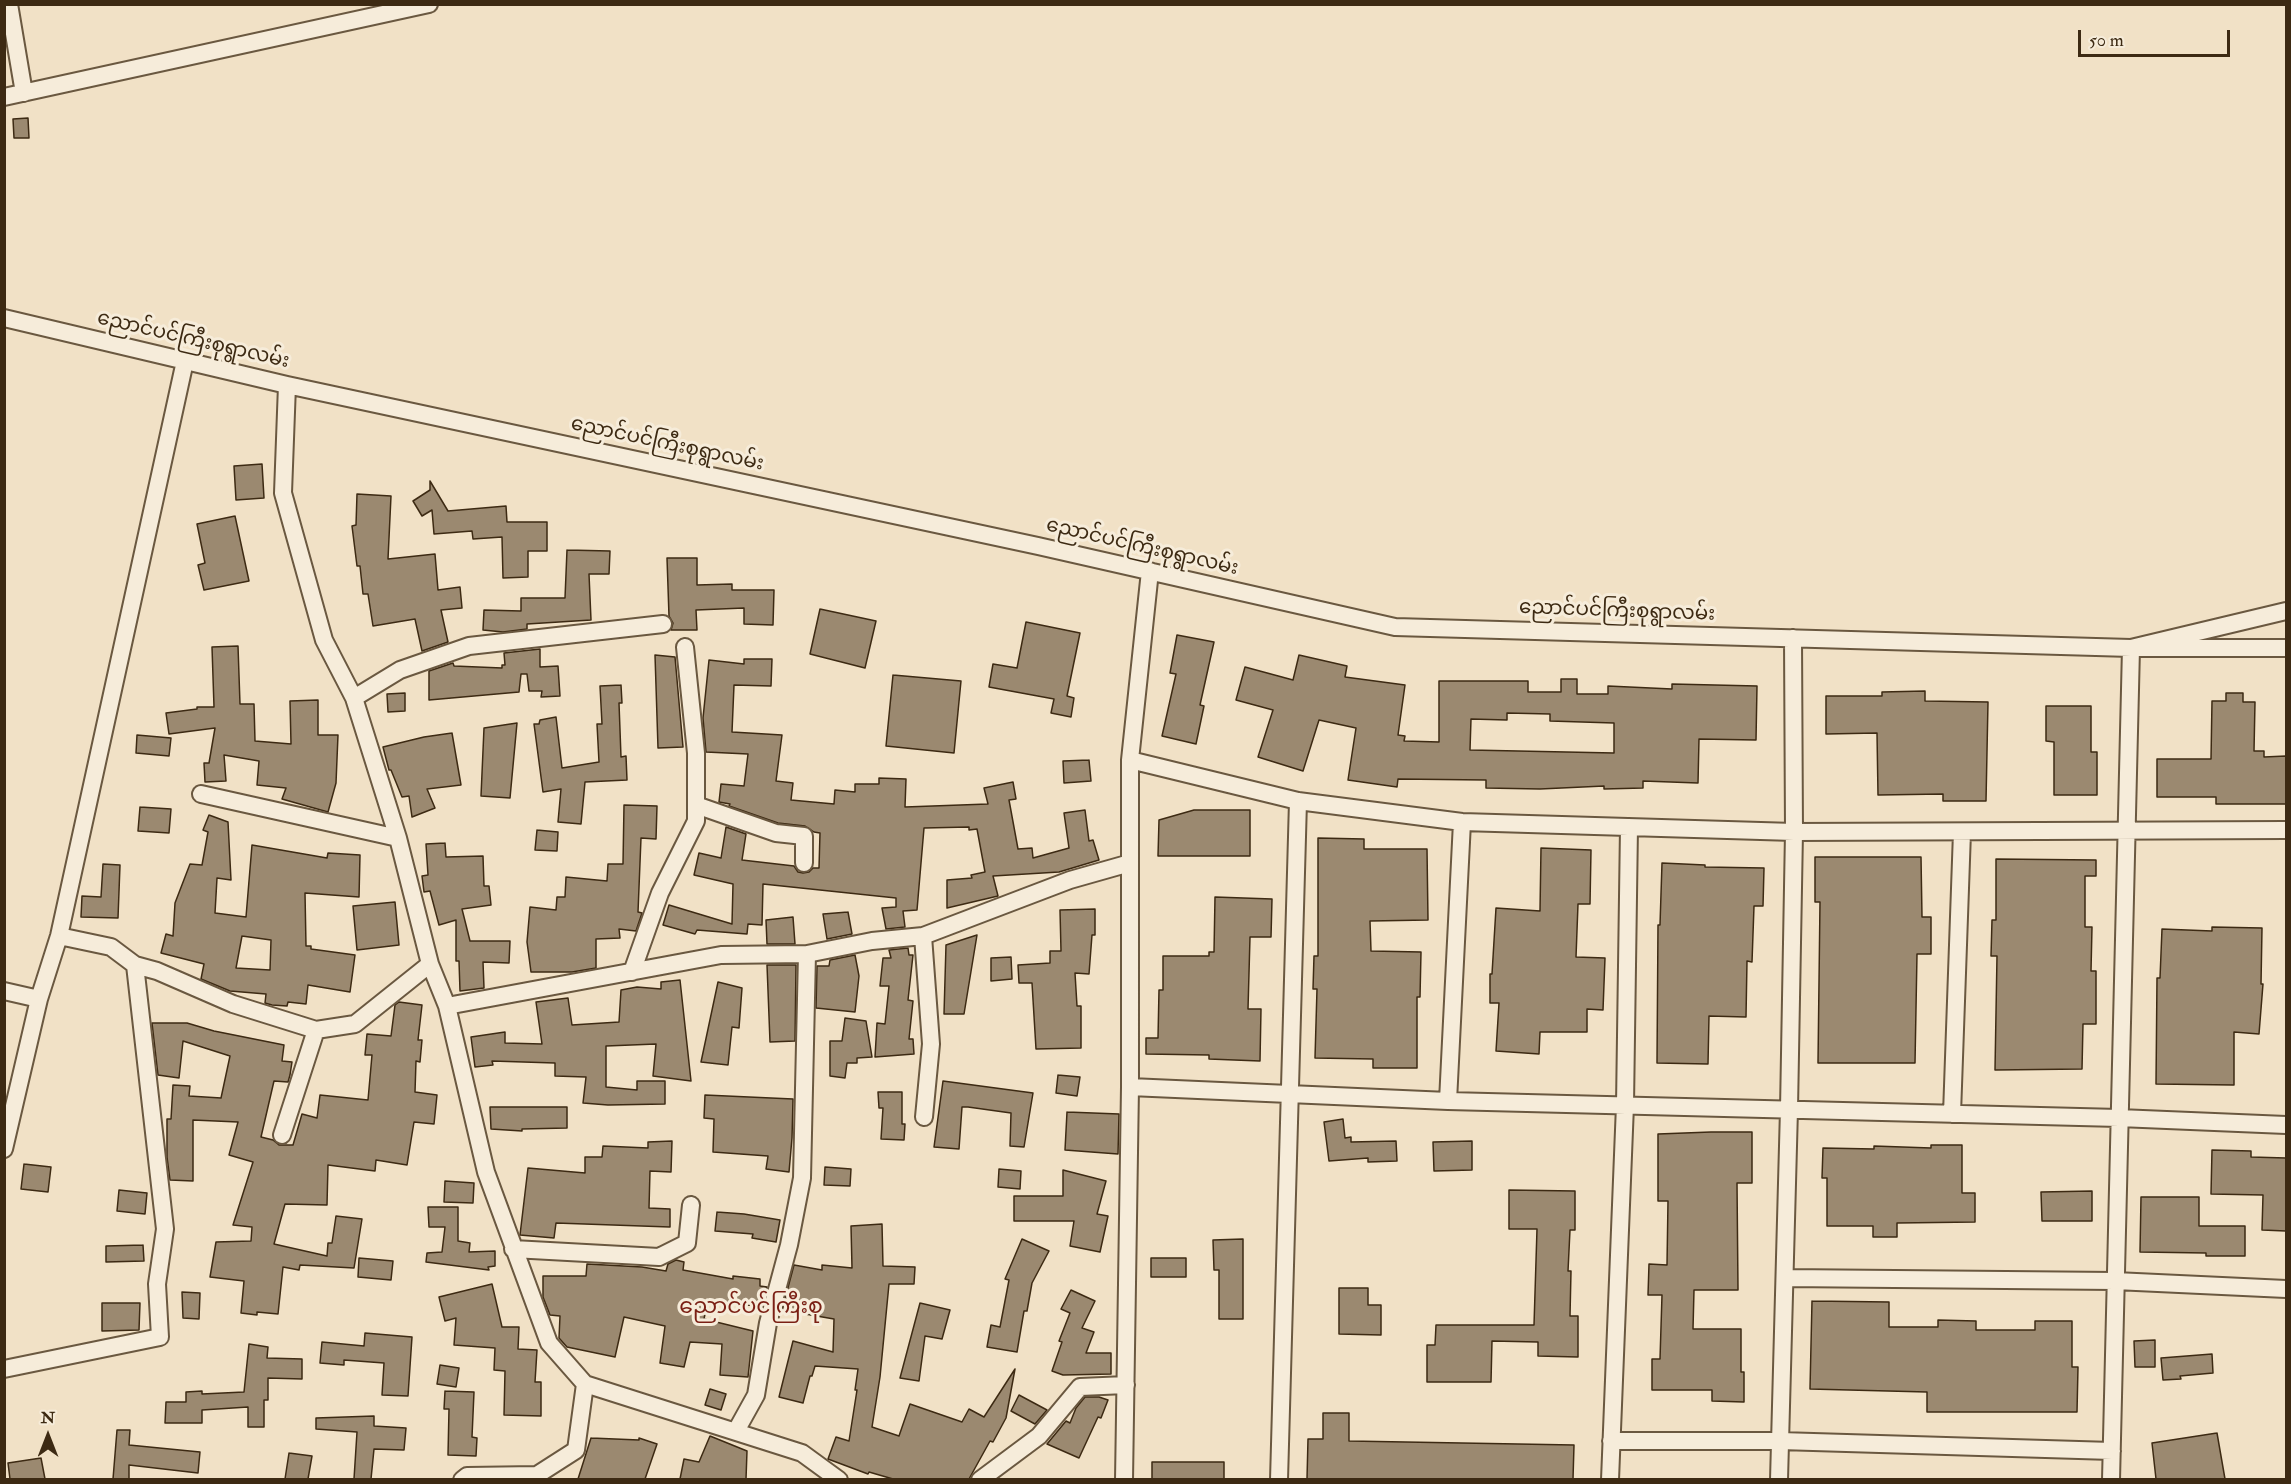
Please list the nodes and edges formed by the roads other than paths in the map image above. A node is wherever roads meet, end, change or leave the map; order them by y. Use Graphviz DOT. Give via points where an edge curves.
graph roads {
  1 [pos="9,4"];
  2 [pos="429,4"];
  3 [pos="24,93"];
  4 [pos="4,98"];
  5 [pos="4,318"];
  6 [pos="185,361"];
  7 [pos="286,384"];
  8 [pos="1150,571"];
  9 [pos="2286,611"];
  10 [pos="663,624"];
  11 [pos="1793,638"];
  12 [pos="686,647"];
  13 [pos="2131,648"];
  14 [pos="2286,648"];
  15 [pos="354,698"];
  16 [pos="1130,760"];
  17 [pos="201,794"];
  18 [pos="1298,801"];
  19 [pos="696,804"];
  20 [pos="1462,822"];
  21 [pos="1629,827"];
  22 [pos="2286,830"];
  23 [pos="1794,832"];
  24 [pos="1962,832"];
  25 [pos="2126,832"];
  26 [pos="398,838"];
  27 [pos="804,864"];
  28 [pos="1130,864"];
  29 [pos="59,936"];
  30 [pos="923,936"];
  31 [pos="807,954"];
  32 [pos="430,964"];
  33 [pos="135,965"];
  34 [pos="632,972"];
  35 [pos="4,991"];
  36 [pos="39,999"];
  37 [pos="447,1006"];
  38 [pos="316,1030"];
  39 [pos="1130,1087"];
  40 [pos="1290,1094"];
  41 [pos="1449,1101"];
  42 [pos="1625,1105"];
  43 [pos="1789,1109"];
  44 [pos="1952,1114"];
  45 [pos="924,1117"];
  46 [pos="2119,1118"];
  47 [pos="2286,1125"];
  48 [pos="282,1134"];
  49 [pos="4,1149"];
  50 [pos="691,1205"];
  51 [pos="513,1250"];
  52 [pos="1785,1278"];
  53 [pos="2115,1281"];
  54 [pos="2286,1288"];
  55 [pos="4,1369"];
  56 [pos="585,1384"];
  57 [pos="1126,1385"];
  58 [pos="736,1431"];
  59 [pos="1611,1441"];
  60 [pos="1780,1441"];
  61 [pos="2112,1451"];
  62 [pos="462,1479"];
  63 [pos="839,1479"];
  64 [pos="980,1479"];
  65 [pos="1124,1479"];
  66 [pos="1279,1479"];
  67 [pos="1610,1479"];
  68 [pos="1779,1479"];
  69 [pos="2111,1479"];
  1 -- 3 [label="street"];
  2 -- 3 [label="street"];
  3 -- 4 [label="street"];
  5 -- 6 [label="street, ညောင်ပင်ကြီးစုရွာလမ်း"];
  6 -- 7 [label="street, ညောင်ပင်ကြီးစုရွာလမ်း"];
  6 -- 29 [label="street"];
  7 -- 8 [label="street, ညောင်ပင်ကြီးစုရွာလမ်း"];
  7 -- 15 [label="street" via="283,493 324,640"];
  8 -- 11 [label="street, ညောင်ပင်ကြီးစုရွာလမ်း" via="1395,627"];
  8 -- 16 [label="street"];
  9 -- 13 [label="street, ညောင်ပင်ကြီးစုရွာလမ်း"];
  10 -- 15 [label="street" via="469,646 400,670"];
  11 -- 13 [label="street, ညောင်ပင်ကြီးစုရွာလမ်း"];
  11 -- 23 [label="street"];
  12 -- 19 [label="street" via="696,753"];
  13 -- 14 [label="street"];
  13 -- 25 [label="street"];
  15 -- 26 [label="street"];
  16 -- 18 [label="street"];
  16 -- 28 [label="street"];
  17 -- 26 [label="street"];
  18 -- 20 [label="street"];
  18 -- 40 [label="street"];
  19 -- 27 [label="street" via="776,834 804,836"];
  19 -- 34 [label="street" via="696,821 660,894"];
  20 -- 21 [label="street"];
  20 -- 41 [label="street"];
  21 -- 23 [label="street"];
  21 -- 42 [label="street"];
  22 -- 25 [label="street"];
  23 -- 24 [label="street"];
  23 -- 43 [label="street"];
  24 -- 25 [label="street"];
  24 -- 44 [label="street"];
  25 -- 46 [label="street"];
  26 -- 32 [label="street"];
  28 -- 30 [label="street" via="1070,880"];
  28 -- 39 [label="street"];
  29 -- 33 [label="street" via="111,947"];
  29 -- 36 [label="street"];
  30 -- 31 [label="street"];
  30 -- 45 [label="street" via="931,1044"];
  31 -- 34 [label="street" via="721,955"];
  31 -- 58 [label="street" via="802,1178 768,1323 756,1395"];
  32 -- 37 [label="street"];
  32 -- 38 [label="street" via="356,1024"];
  33 -- 38 [label="street" via="233,1004"];
  33 -- 55 [label="street" via="165,1229 157,1284 160,1337"];
  34 -- 37 [label="street"];
  35 -- 36 [label="street"];
  36 -- 49 [label="street"];
  37 -- 51 [label="street" via="486,1172"];
  38 -- 48 [label="street"];
  39 -- 40 [label="street"];
  39 -- 57 [label="street"];
  40 -- 41 [label="street"];
  40 -- 66 [label="street"];
  41 -- 42 [label="street"];
  42 -- 43 [label="street"];
  42 -- 59 [label="street"];
  43 -- 44 [label="street"];
  43 -- 52 [label="street"];
  44 -- 46 [label="street"];
  46 -- 47 [label="street"];
  46 -- 53 [label="street"];
  50 -- 51 [label="street" via="687,1243 659,1257"];
  51 -- 56 [label="street" via="549,1344"];
  52 -- 53 [label="street"];
  52 -- 60 [label="street"];
  53 -- 54 [label="street"];
  53 -- 61 [label="street"];
  56 -- 58 [label="street"];
  56 -- 62 [label="street" via="576,1450 537,1475"];
  57 -- 64 [label="street" via="1080,1387 1039,1436"];
  57 -- 65 [label="street"];
  58 -- 63 [label="street" via="802,1453"];
  59 -- 60 [label="street"];
  59 -- 67 [label="street"];
  60 -- 61 [label="street"];
  60 -- 68 [label="street"];
  61 -- 69 [label="street"];
}
